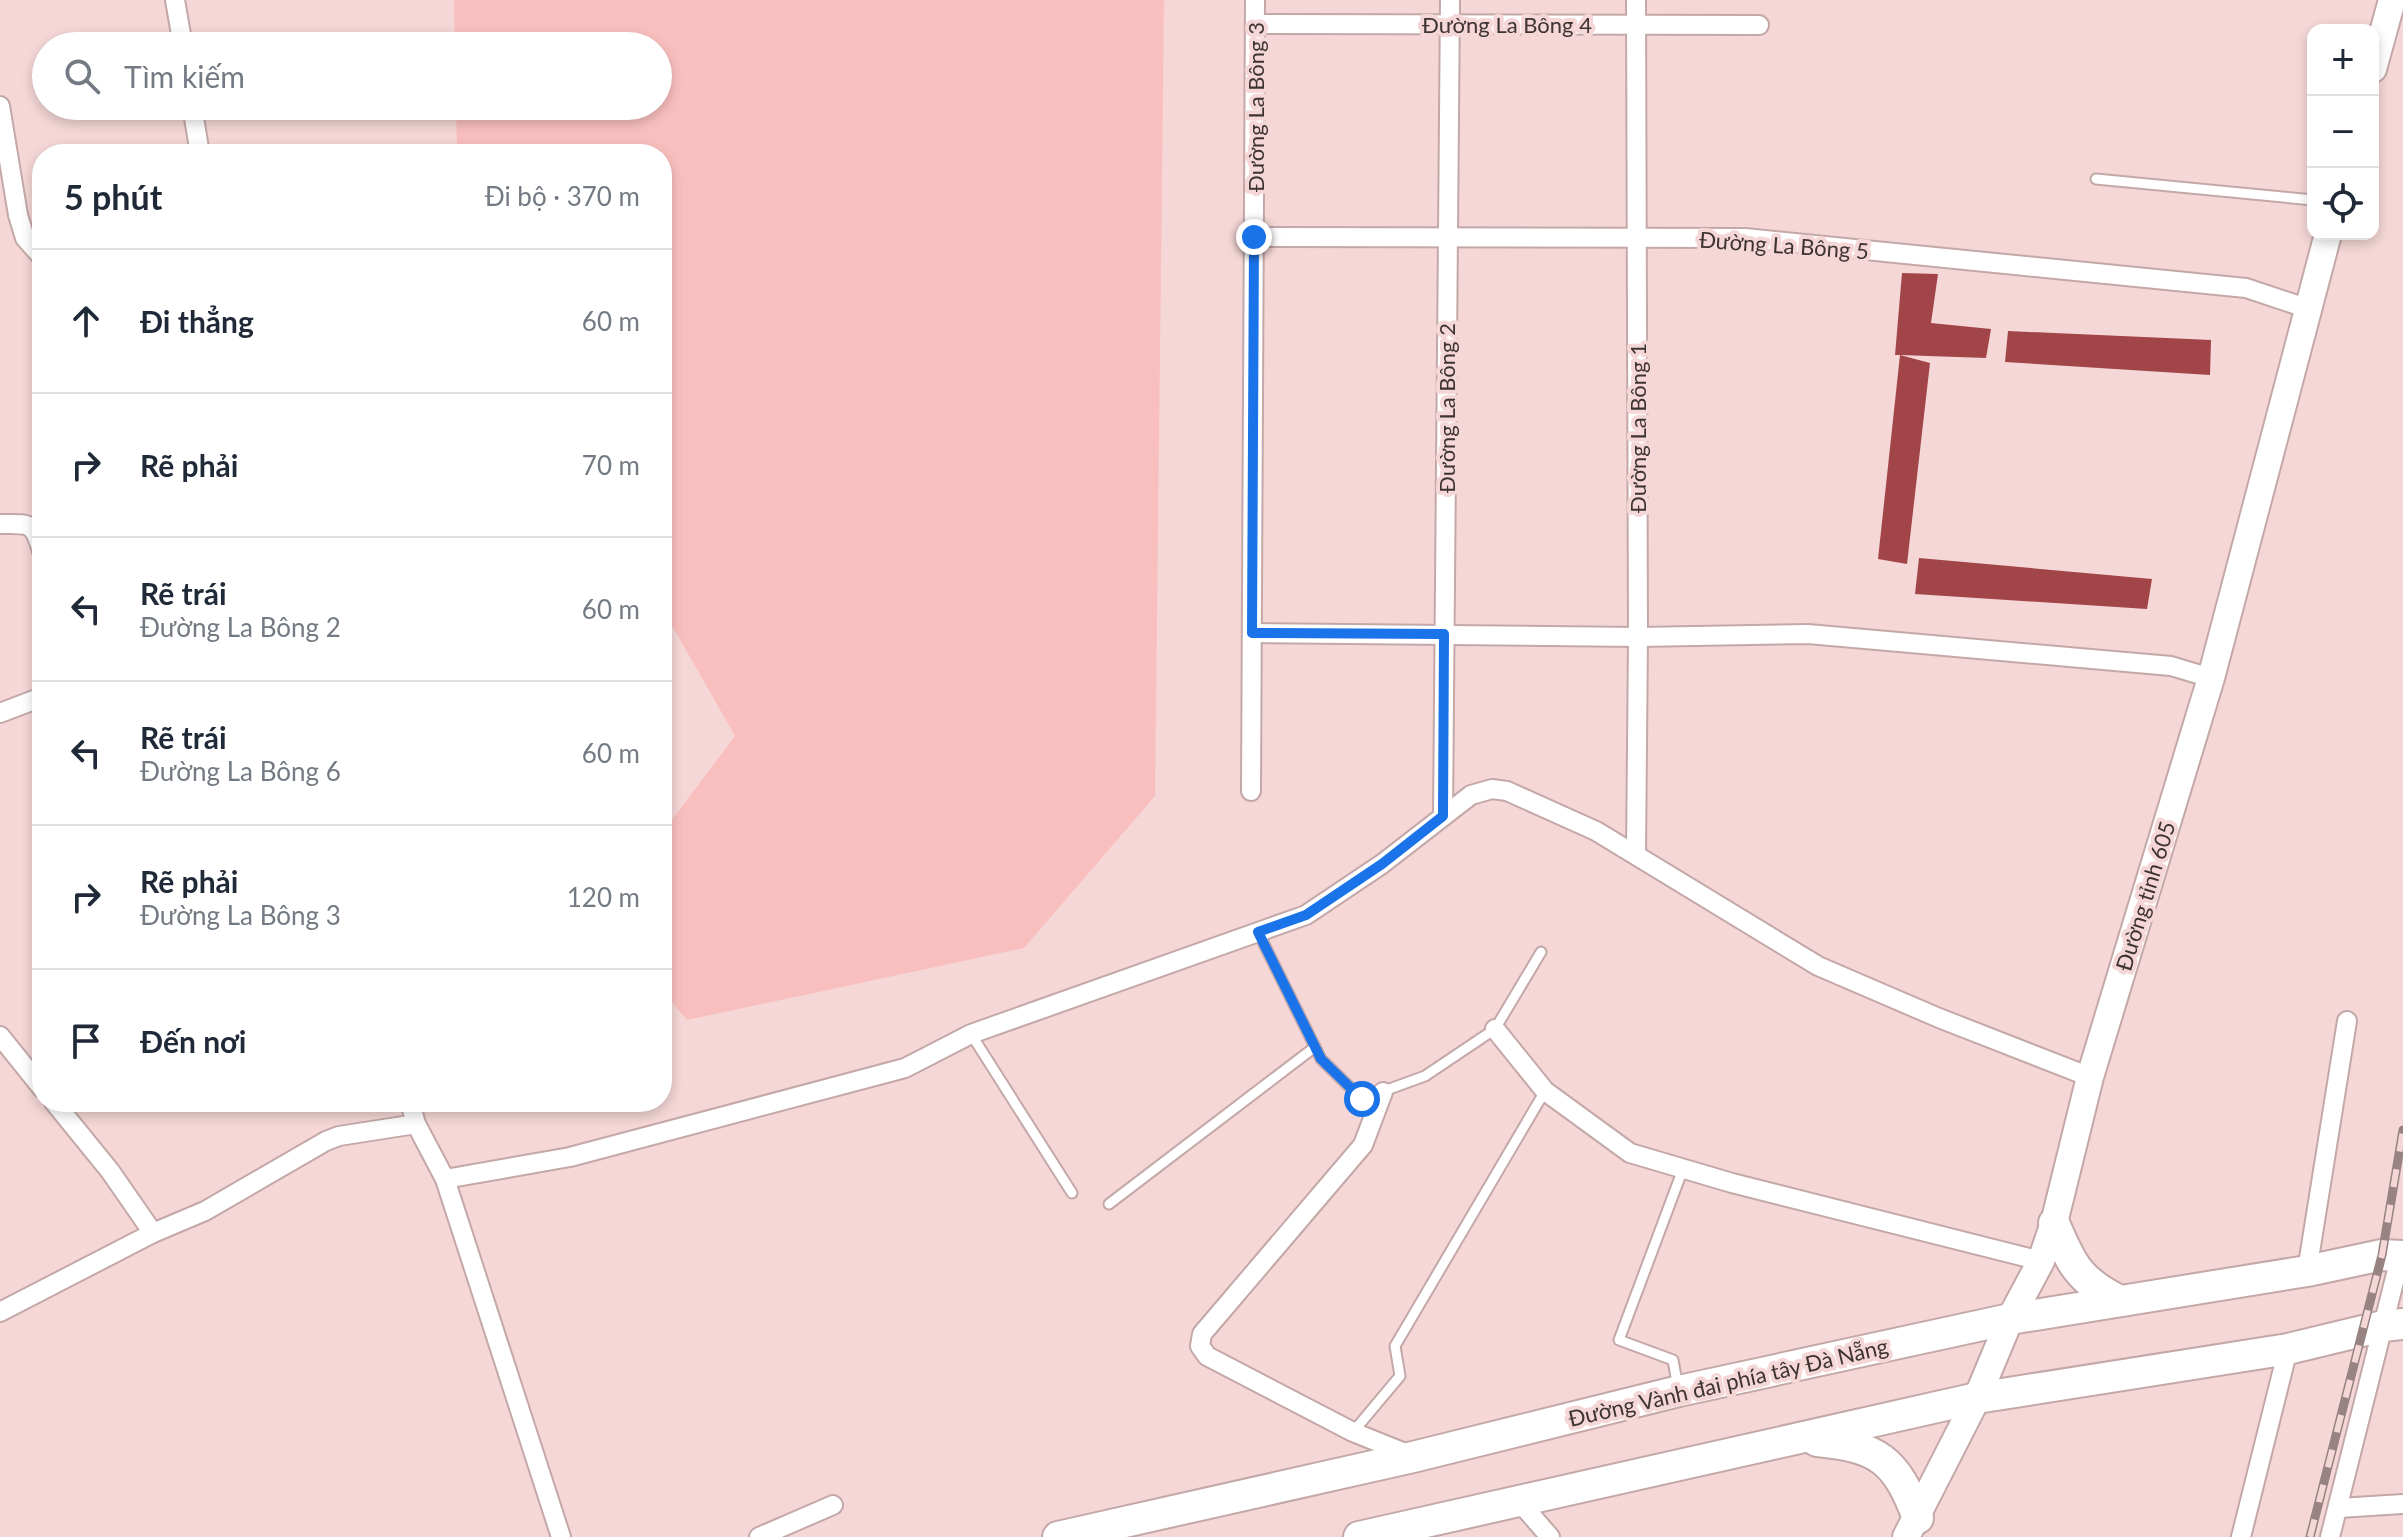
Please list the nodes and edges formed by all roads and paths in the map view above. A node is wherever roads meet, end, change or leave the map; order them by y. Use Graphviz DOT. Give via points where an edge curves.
graph roads {
  1 [pos="175,0"];
  2 [pos="1255,0"];
  3 [pos="1450,0"];
  4 [pos="1636,0"];
  5 [pos="2392,0"];
  6 [pos="1255,24"];
  7 [pos="1450,24"];
  8 [pos="1636,25"];
  9 [pos="1759,25"];
  10 [pos="181,32"];
  11 [pos="2379,47"];
  12 [pos="0,106"];
  13 [pos="194,120"];
  14 [pos="198,144"];
  15 [pos="2096,179"];
  16 [pos="2307,199"];
  17 [pos="1254,237"];
  18 [pos="1447,239"];
  19 [pos="1637,239"];
  20 [pos="2326,240"];
  21 [pos="32,246"];
  22 [pos="2309,309"];
  23 [pos="0,524"];
  24 [pos="32,527"];
  25 [pos="1252,633"];
  26 [pos="1444,634"];
  27 [pos="1638,637"];
  28 [pos="2211,678"];
  29 [pos="32,701"];
  30 [pos="0,713"];
  31 [pos="1251,791"];
  32 [pos="1443,816"];
  33 [pos="1636,855"];
  34 [pos="1258,932"];
  35 [pos="1541,952"];
  36 [pos="2347,1021"];
  37 [pos="1495,1029"];
  38 [pos="971,1034"];
  39 [pos="0,1036"];
  40 [pos="1315,1047"];
  41 [pos="32,1076"];
  42 [pos="2090,1077"];
  43 [pos="1545,1091"];
  44 [pos="1383,1092"];
  45 [pos="62,1112"];
  46 [pos="413,1112"];
  47 [pos="416,1124"];
  48 [pos="1683,1169"];
  49 [pos="445,1179"];
  50 [pos="1072,1193"];
  51 [pos="1109,1204"];
  52 [pos="2054,1223"];
  53 [pos="153,1233"];
  54 [pos="2402,1252"];
  55 [pos="2041,1261"];
  56 [pos="2307,1271"];
  57 [pos="2120,1301"];
  58 [pos="0,1312"];
  59 [pos="2010,1319"];
  60 [pos="2393,1325"];
  61 [pos="2288,1349"];
  62 [pos="1679,1391"];
  63 [pos="1977,1398"];
  64 [pos="1353,1432"];
  65 [pos="1791,1438"];
  66 [pos="1413,1457"];
  67 [pos="1518,1500"];
  68 [pos="2403,1504"];
  69 [pos="833,1505"];
  70 [pos="2339,1508"];
  71 [pos="1912,1527"];
  72 [pos="561,1537"];
  73 [pos="759,1537"];
  74 [pos="1058,1537"];
  75 [pos="1359,1537"];
  76 [pos="1550,1537"];
  77 [pos="2241,1537"];
  78 [pos="2330,1537"];
  1 -- 10 [label="street"];
  2 -- 6 [label="street, Đường La Bông 3"];
  3 -- 7 [label="street, Đường La Bông 2"];
  4 -- 8 [label="street, Đường La Bông 1"];
  5 -- 11 [label="main road"];
  6 -- 7 [label="street, Đường La Bông 4"];
  6 -- 17 [label="street, Đường La Bông 3"];
  7 -- 8 [label="street, Đường La Bông 4"];
  7 -- 18 [label="street, Đường La Bông 2"];
  8 -- 9 [label="street, Đường La Bông 4"];
  8 -- 19 [label="street, Đường La Bông 1"];
  12 -- 21 [label="street" via="18,215"];
  13 -- 14 [label="street"];
  15 -- 16 [label="lane"];
  17 -- 18 [label="street, Đường La Bông 5"];
  17 -- 25 [label="street, Đường La Bông 3"];
  18 -- 19 [label="street, Đường La Bông 5"];
  18 -- 26 [label="street, Đường La Bông 2"];
  19 -- 22 [label="street, Đường La Bông 5" via="1745,238 2246,288"];
  19 -- 27 [label="street, Đường La Bông 1"];
  20 -- 22 [label="main road, Đường tỉnh 605"];
  22 -- 28 [label="main road, Đường tỉnh 605"];
  23 -- 24 [label="street"];
  25 -- 26 [label="street"];
  25 -- 31 [label="street, Đường La Bông 3"];
  26 -- 27 [label="street"];
  26 -- 32 [label="street, Đường La Bông 2"];
  27 -- 28 [label="street" via="1808,634 2171,666"];
  27 -- 33 [label="street, Đường La Bông 1"];
  28 -- 42 [label="main road, Đường tỉnh 605"];
  29 -- 30 [label="street"];
  32 -- 33 [label="street" via="1471,795 1499,789 1596,831"];
  32 -- 34 [label="street" via="1306,915"];
  33 -- 42 [label="street" via="1818,966"];
  34 -- 38 [label="street"];
  34 -- 40 [label="lane"];
  35 -- 37 [label="lane"];
  36 -- 56 [label="street"];
  37 -- 43 [label="street"];
  37 -- 44 [label="lane" via="1425,1076"];
  38 -- 49 [label="street" via="905,1068 570,1157"];
  38 -- 50 [label="lane"];
  39 -- 41 [label="street"];
  40 -- 44 [label="lane" via="1362,1099"];
  40 -- 51 [label="lane"];
  42 -- 52 [label="main road, Đường tỉnh 605"];
  43 -- 48 [label="street" via="1630,1153"];
  43 -- 64 [label="lane" via="1395,1346 1400,1376"];
  44 -- 64 [label="street" via="1363,1145 1200,1340 1207,1356"];
  45 -- 53 [label="street"];
  46 -- 47 [label="street"];
  47 -- 49 [label="street"];
  47 -- 53 [label="street" via="326,1141 205,1211"];
  48 -- 55 [label="street"];
  48 -- 62 [label="lane" via="1619,1340 1673,1360"];
  49 -- 72 [label="street"];
  52 -- 55 [label="main road, Đường tỉnh 605"];
  52 -- 57 [label="main road" via="2079,1272 2094,1288"];
  53 -- 58 [label="street"];
  54 -- 56 [label="main road, Đường Vành đai phía tây Đà Nẵng"];
  54 -- 60 [label="street"];
  55 -- 59 [label="main road, Đường tỉnh 605"];
  56 -- 57 [label="main road, Đường Vành đai phía tây Đà Nẵng"];
  57 -- 59 [label="main road, Đường Vành đai phía tây Đà Nẵng"];
  59 -- 62 [label="main road, Đường Vành đai phía tây Đà Nẵng"];
  59 -- 63 [label="main road, Đường tỉnh 605"];
  60 -- 61 [label="main road"];
  60 -- 70 [label="street"];
  61 -- 63 [label="main road"];
  61 -- 77 [label="street"];
  62 -- 66 [label="main road, Đường Vành đai phía tây Đà Nẵng"];
  63 -- 65 [label="main road"];
  63 -- 71 [label="main road, Đường tỉnh 605"];
  64 -- 66 [label="street"];
  65 -- 67 [label="main road"];
  65 -- 71 [label="main road" via="1853,1445 1878,1457 1894,1469 1908,1491"];
  66 -- 74 [label="main road, Đường Vành đai phía tây Đà Nẵng"];
  67 -- 75 [label="main road"];
  67 -- 76 [label="street"];
  68 -- 70 [label="street"];
  69 -- 73 [label="street"];
  70 -- 78 [label="street"];
}
